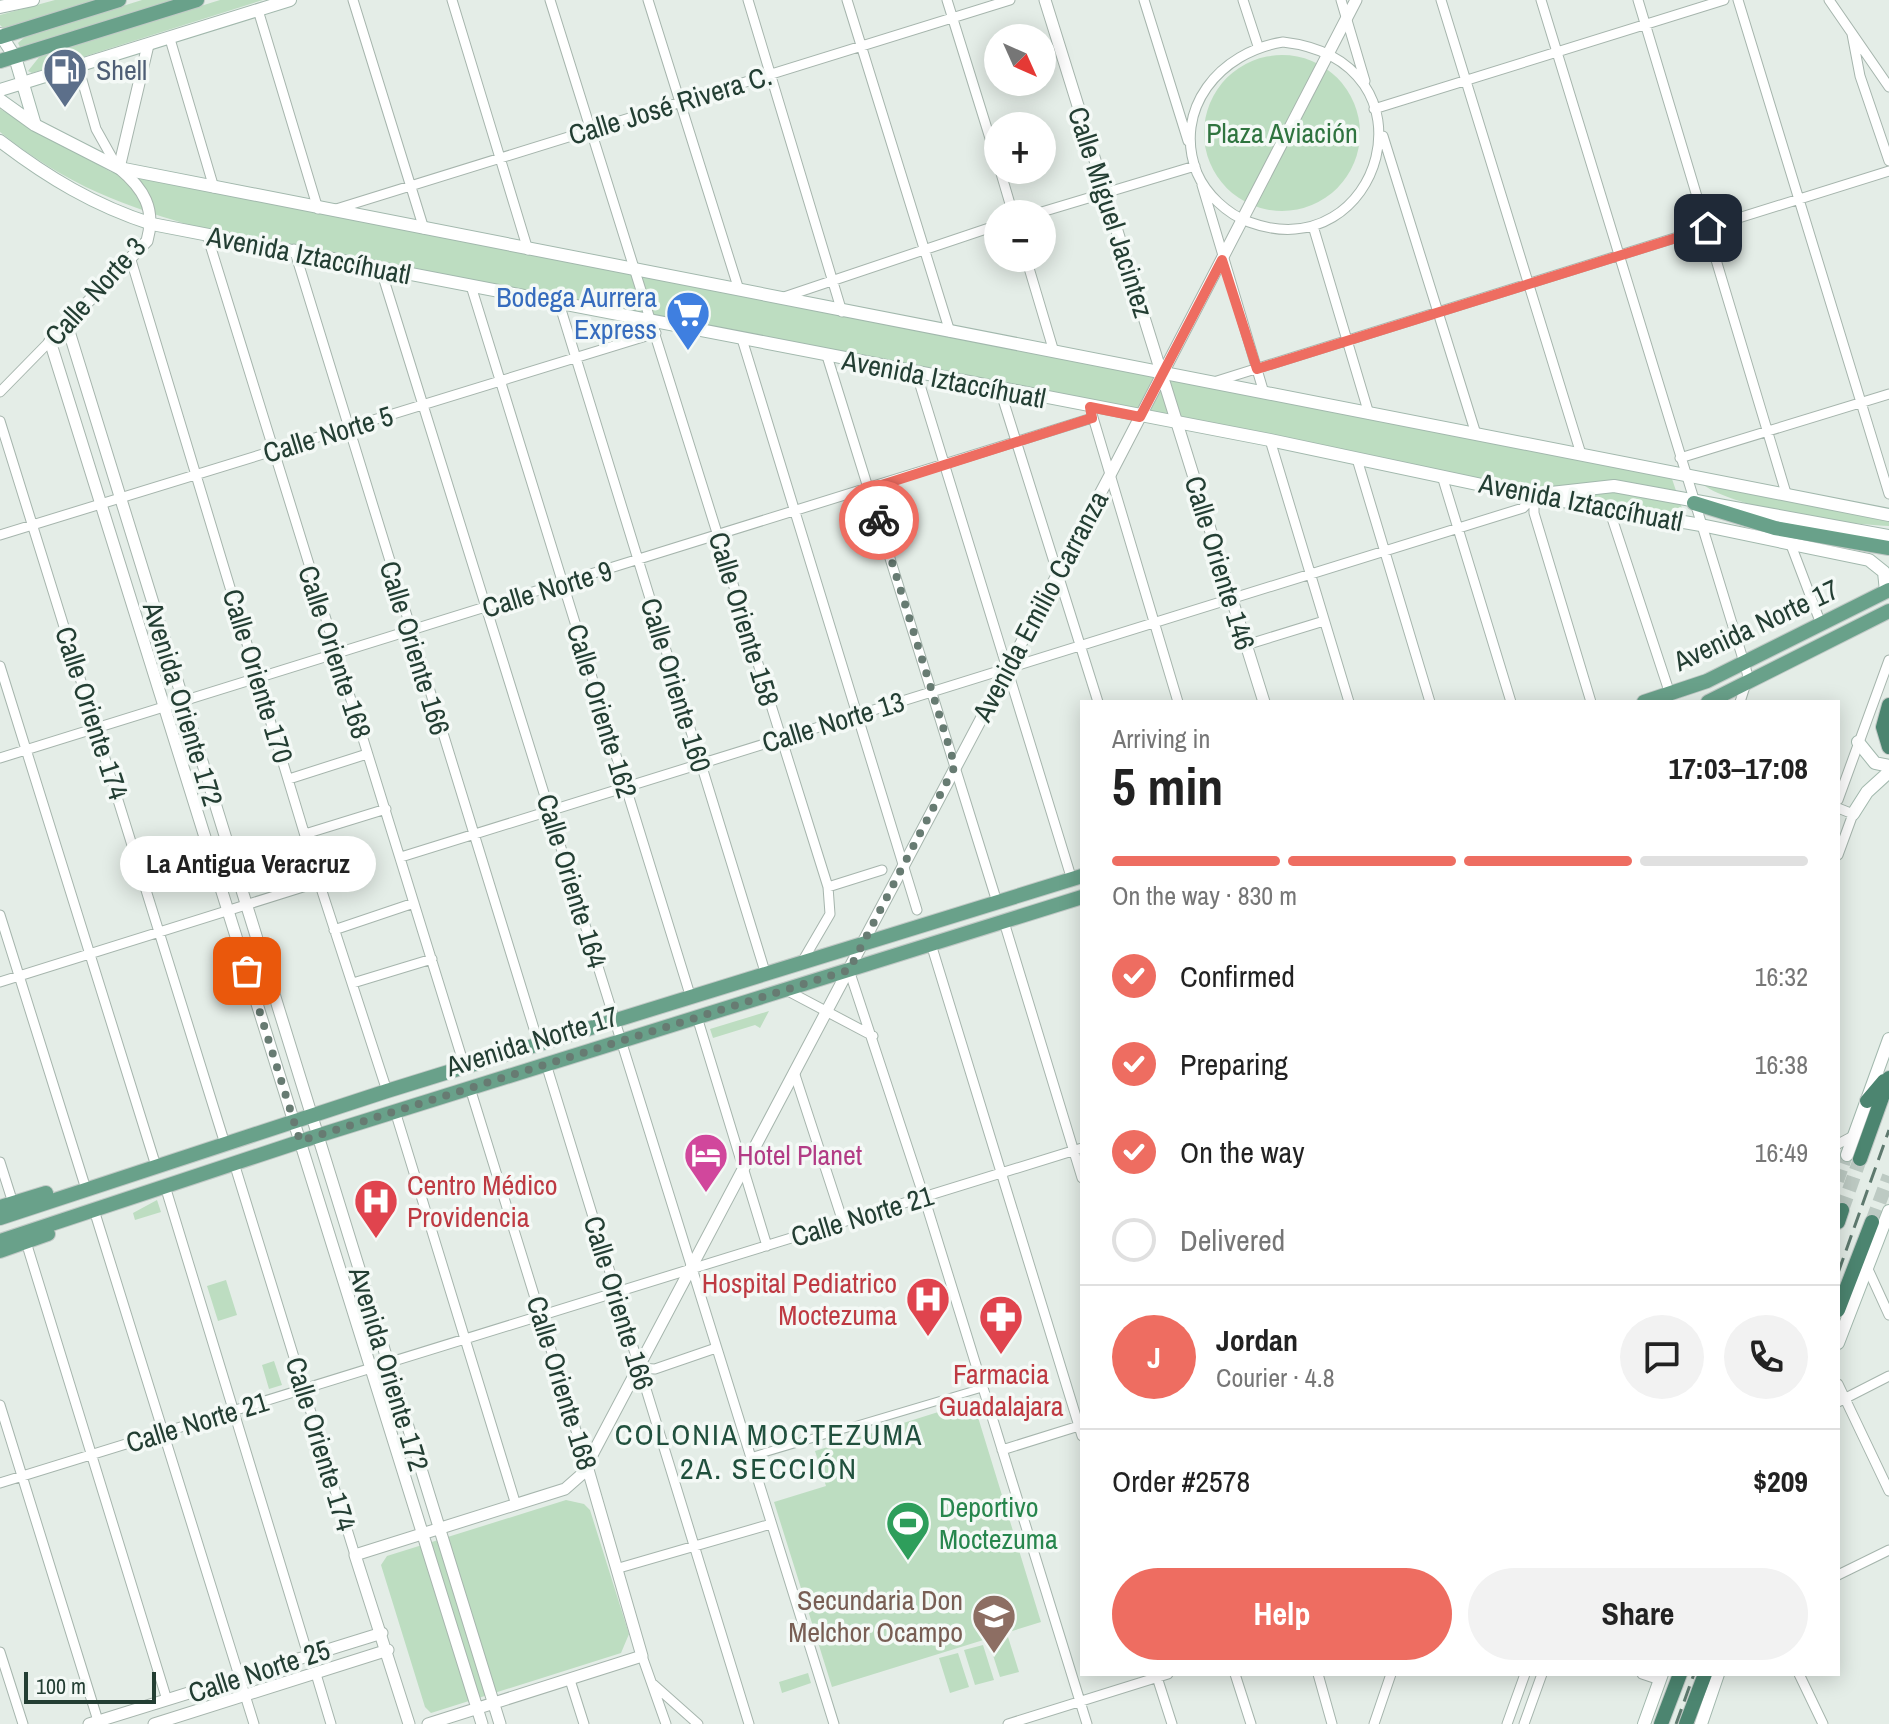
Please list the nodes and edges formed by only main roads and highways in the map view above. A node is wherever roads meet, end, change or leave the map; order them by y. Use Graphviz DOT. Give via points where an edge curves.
graph roads {
  1 [pos="33,0"];
  2 [pos="119,0"];
  3 [pos="197,0"];
  4 [pos="290,0"];
  5 [pos="0,7"];
  6 [pos="1,36"];
  7 [pos="15,57"];
  8 [pos="0,61"];
  9 [pos="23,83"];
  10 [pos="0,90"];
  11 [pos="0,100"];
  12 [pos="35,125"];
  13 [pos="0,141"];
  14 [pos="1534,496"];
  15 [pos="1694,503"];
  16 [pos="1889,515"];
  17 [pos="1889,536"];
  18 [pos="1889,548"];
  19 [pos="1888,591"];
  20 [pos="1885,616"];
  21 [pos="1650,700"];
  22 [pos="1712,700"];
  23 [pos="1889,705"];
  24 [pos="1858,742"];
  25 [pos="1889,747"];
  26 [pos="1889,766"];
  27 [pos="1889,772"];
  28 [pos="1853,814"];
  29 [pos="1077,878"];
  30 [pos="1080,901"];
  31 [pos="1889,1039"];
  32 [pos="1889,1076"];
  33 [pos="1867,1101"];
  34 [pos="1854,1157"];
  35 [pos="86,1189"];
  36 [pos="6,1205"];
  37 [pos="94,1210"];
  38 [pos="1889,1211"];
  39 [pos="0,1218"];
  40 [pos="1872,1222"];
  41 [pos="0,1241"];
  42 [pos="0,1251"];
  43 [pos="1840,1305"];
  44 [pos="1840,1338"];
  45 [pos="1665,1676"];
  46 [pos="1679,1676"];
  47 [pos="1704,1676"];
  48 [pos="1717,1676"];
  49 [pos="1668,1707"];
  50 [pos="1644,1724"];
  51 [pos="1661,1724"];
  52 [pos="1686,1724"];
  53 [pos="1701,1724"];
  1 -- 5 [label="main road"];
  2 -- 6 [label="main road"];
  3 -- 7 [label="main road"];
  4 -- 9 [label="main road"];
  6 -- 7 [label="main road"];
  7 -- 8 [label="main road"];
  7 -- 9 [label="main road"];
  9 -- 10 [label="main road"];
  9 -- 12 [label="main road"];
  11 -- 12 [label="main road, Avenida Iztaccíhuatl"];
  12 -- 16 [label="main road, Avenida Iztaccíhuatl" via="119,168 214,188"];
  13 -- 14 [label="main road, Avenida Iztaccíhuatl" via="78,194 152,224 559,303 654,328 916,372 1091,412 1270,440"];
  14 -- 15 [label="main road" via="1614,486"];
  14 -- 19 [label="main road, Avenida Iztaccíhuatl" via="1874,562 1886,575"];
  15 -- 17 [label="main road" via="1726,504"];
  15 -- 18 [label="main road" via="1775,528"];
  19 -- 21 [label="main road, Avenida Norte 17" via="1707,681"];
  20 -- 22 [label="main road, Avenida Norte 17"];
  23 -- 25 [label="highway" via="1883,727"];
  24 -- 26 [label="main road" via="1875,763"];
  27 -- 28 [label="main road"];
  29 -- 35 [label="main road, Avenida Norte 17"];
  30 -- 37 [label="main road, Avenida Norte 17" via="395,1111"];
  31 -- 33 [label="main road"];
  32 -- 33 [label="highway"];
  32 -- 34 [label="highway"];
  33 -- 34 [label="main road" via="1855,1135"];
  35 -- 36 [label="main road" via="63,1188"];
  35 -- 39 [label="main road, Avenida Norte 17"];
  37 -- 41 [label="main road, Avenida Norte 17"];
  37 -- 42 [label="main road" via="74,1225"];
  38 -- 44 [label="main road"];
  40 -- 43 [label="highway"];
  45 -- 49 [label="highway"];
  45 -- 50 [label="main road"];
  46 -- 49 [label="highway"];
  47 -- 52 [label="highway"];
  48 -- 53 [label="main road"];
  49 -- 51 [label="highway"];
}
